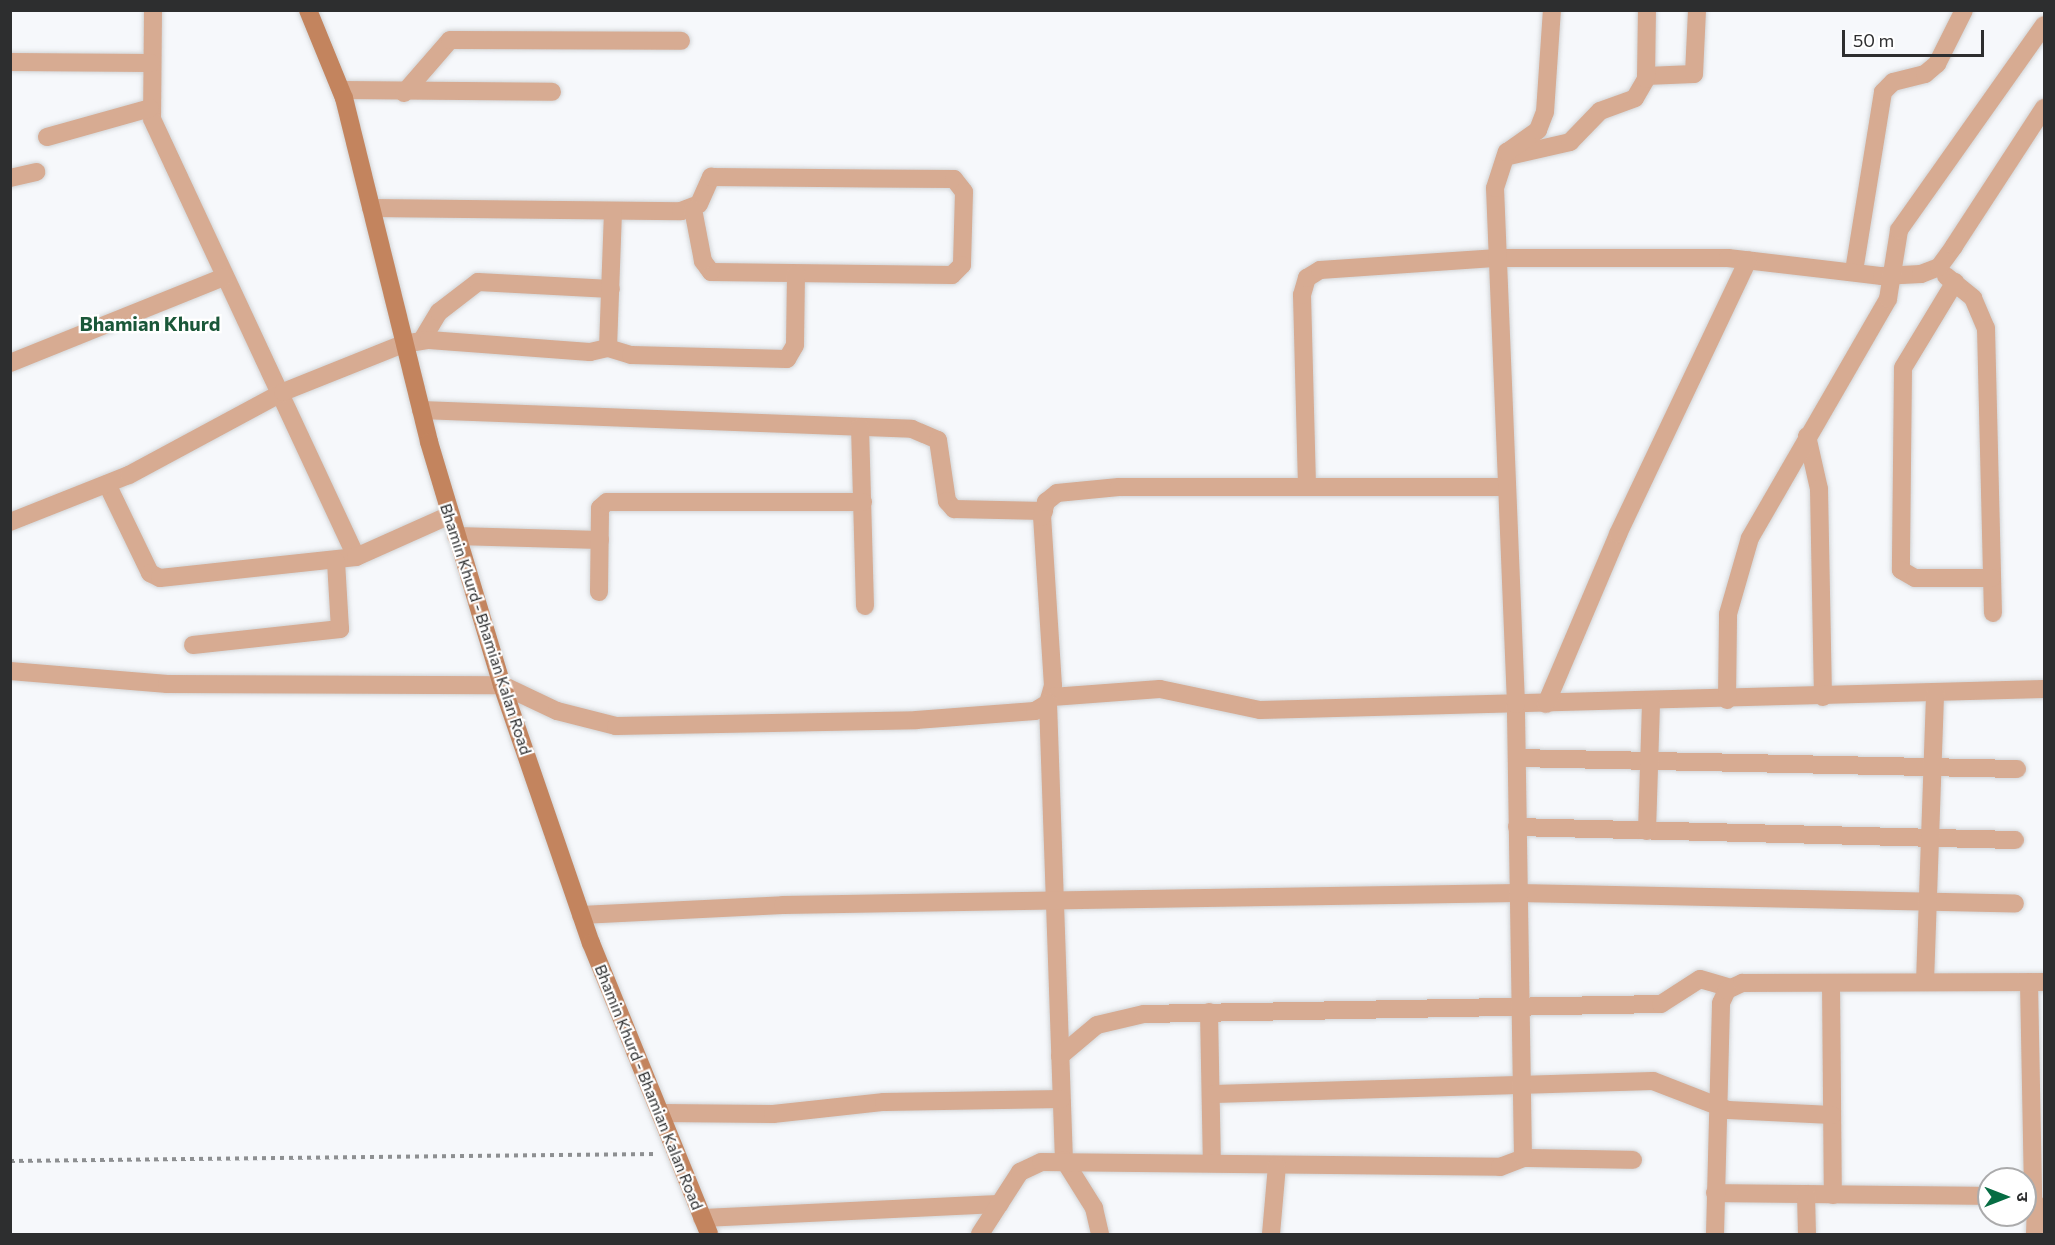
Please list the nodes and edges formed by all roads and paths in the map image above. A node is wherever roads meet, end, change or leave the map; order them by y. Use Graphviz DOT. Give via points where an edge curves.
graph roads {
  1 [pos="153,10"];
  2 [pos="308,10"];
  3 [pos="1552,10"];
  4 [pos="1647,10"];
  5 [pos="1697,10"];
  6 [pos="1964,10"];
  7 [pos="2044,25"];
  8 [pos="681,41"];
  9 [pos="10,62"];
  10 [pos="151,63"];
  11 [pos="1646,76"];
  12 [pos="341,90"];
  13 [pos="552,92"];
  14 [pos="404,93"];
  15 [pos="150,108"];
  16 [pos="2044,108"];
  17 [pos="47,137"];
  18 [pos="1505,157"];
  19 [pos="36,172"];
  20 [pos="10,178"];
  21 [pos="370,208"];
  22 [pos="693,209"];
  23 [pos="613,211"];
  24 [pos="1498,258"];
  25 [pos="1749,260"];
  26 [pos="1934,268"];
  27 [pos="1854,272"];
  28 [pos="796,274"];
  29 [pos="224,277"];
  30 [pos="1893,277"];
  31 [pos="1955,282"];
  32 [pos="611,289"];
  33 [pos="422,340"];
  34 [pos="403,344"];
  35 [pos="608,348"];
  36 [pos="10,363"];
  37 [pos="276,395"];
  38 [pos="421,410"];
  39 [pos="860,427"];
  40 [pos="1807,436"];
  41 [pos="107,484"];
  42 [pos="1307,486"];
  43 [pos="1506,487"];
  44 [pos="863,502"];
  45 [pos="1044,511"];
  46 [pos="450,514"];
  47 [pos="10,522"];
  48 [pos="456,536"];
  49 [pos="600,540"];
  50 [pos="356,557"];
  51 [pos="336,561"];
  52 [pos="1992,578"];
  53 [pos="599,592"];
  54 [pos="865,606"];
  55 [pos="1993,613"];
  56 [pos="193,645"];
  57 [pos="10,671"];
  58 [pos="502,685"];
  59 [pos="2044,689"];
  60 [pos="1935,693"];
  61 [pos="1823,697"];
  62 [pos="1050,700"];
  63 [pos="1727,700"];
  64 [pos="1651,702"];
  65 [pos="1516,704"];
  66 [pos="1546,704"];
  67 [pos="1517,758"];
  68 [pos="1648,761"];
  69 [pos="1933,768"];
  70 [pos="2017,769"];
  71 [pos="1517,827"];
  72 [pos="1647,831"];
  73 [pos="1931,837"];
  74 [pos="2015,840"];
  75 [pos="1518,893"];
  76 [pos="1054,901"];
  77 [pos="1929,901"];
  78 [pos="2015,903"];
  79 [pos="581,915"];
  80 [pos="1831,982"];
  81 [pos="1925,982"];
  82 [pos="2037,982"];
  83 [pos="1731,988"];
  84 [pos="1519,1005"];
  85 [pos="1209,1012"];
  86 [pos="1060,1056"];
  87 [pos="1523,1083"];
  88 [pos="1214,1094"];
  89 [pos="1061,1099"];
  90 [pos="1716,1106"];
  91 [pos="660,1113"];
  92 [pos="1832,1115"];
  93 [pos="2037,1115"];
  94 [pos="676,1154"];
  95 [pos="1522,1158"];
  96 [pos="1064,1160"];
  97 [pos="1633,1160"];
  98 [pos="10,1161"];
  99 [pos="1212,1163"];
  100 [pos="1277,1167"];
  101 [pos="2035,1167"];
  102 [pos="1714,1192"];
  103 [pos="1806,1194"];
  104 [pos="1833,1195"];
  105 [pos="1977,1196"];
  106 [pos="1000,1204"];
  107 [pos="705,1226"];
  108 [pos="980,1234"];
  109 [pos="1100,1234"];
  110 [pos="1271,1234"];
  111 [pos="1715,1234"];
  112 [pos="1807,1234"];
  1 -- 10 [label="street"];
  2 -- 12 [label="street, Bhamin Khurd - Bhamian Kalan Road"];
  3 -- 18 [label="street" via="1545,112 1538,130"];
  4 -- 11 [label="street"];
  5 -- 11 [label="street" via="1694,74"];
  6 -- 27 [label="street" via="1937,64 1925,74 1893,82 1883,92"];
  7 -- 30 [label="street" via="1899,230"];
  8 -- 14 [label="street" via="450,40"];
  9 -- 10 [label="street"];
  10 -- 15 [label="street"];
  11 -- 18 [label="street" via="1635,98 1600,111 1581,137"];
  12 -- 14 [label="street"];
  12 -- 21 [label="street, Bhamin Khurd - Bhamian Kalan Road"];
  13 -- 14 [label="street"];
  15 -- 17 [label="street"];
  15 -- 29 [label="street"];
  16 -- 26 [label="street"];
  18 -- 24 [label="street" via="1495,188"];
  19 -- 20 [label="street"];
  21 -- 23 [label="street"];
  21 -- 34 [label="street, Bhamin Khurd - Bhamian Kalan Road"];
  22 -- 23 [label="street"];
  22 -- 28 [label="street" via="703,261 711,272"];
  22 -- 28 [label="street" via="711,177 954,179 962,184 959,272"];
  23 -- 32 [label="street"];
  24 -- 25 [label="street"];
  24 -- 42 [label="street" via="1320,270 1307,278 1302,295"];
  24 -- 43 [label="street"];
  25 -- 27 [label="street"];
  25 -- 66 [label="street" via="1618,534"];
  26 -- 30 [label="street"];
  26 -- 31 [label="street"];
  27 -- 30 [label="street"];
  28 -- 35 [label="street" via="795,345 787,359 631,355"];
  29 -- 36 [label="street"];
  29 -- 37 [label="street"];
  30 -- 40 [label="street" via="1888,299"];
  31 -- 52 [label="street" via="1972,298 1986,328"];
  31 -- 52 [label="street" via="1903,368 1901,570 1915,578"];
  32 -- 33 [label="street" via="478,282 440,312"];
  32 -- 35 [label="street"];
  33 -- 34 [label="street"];
  33 -- 35 [label="street" via="590,352"];
  34 -- 37 [label="street"];
  34 -- 38 [label="street, Bhamin Khurd - Bhamian Kalan Road"];
  37 -- 41 [label="street"];
  37 -- 50 [label="street"];
  38 -- 39 [label="street"];
  38 -- 46 [label="street, Bhamin Khurd - Bhamian Kalan Road"];
  39 -- 44 [label="street"];
  39 -- 45 [label="street" via="912,429 938,441 947,501 954,509"];
  40 -- 61 [label="street" via="1819,489"];
  40 -- 63 [label="street" via="1750,538 1734,582 1728,614"];
  41 -- 47 [label="street"];
  41 -- 51 [label="street" via="155,577"];
  42 -- 43 [label="street"];
  42 -- 45 [label="street" via="1080,489 1057,493"];
  43 -- 65 [label="street"];
  44 -- 49 [label="street" via="607,501 600,508"];
  44 -- 54 [label="street"];
  45 -- 62 [label="street"];
  46 -- 48 [label="street, Bhamin Khurd - Bhamian Kalan Road"];
  46 -- 50 [label="street"];
  48 -- 49 [label="street"];
  48 -- 58 [label="street, Bhamin Khurd - Bhamian Kalan Road"];
  49 -- 53 [label="street"];
  50 -- 51 [label="street"];
  51 -- 56 [label="street" via="340,629"];
  52 -- 55 [label="street"];
  57 -- 58 [label="street" via="167,684"];
  58 -- 62 [label="street" via="556,711 616,726 916,720 1035,711"];
  58 -- 79 [label="street, Bhamin Khurd - Bhamian Kalan Road"];
  59 -- 60 [label="street"];
  60 -- 61 [label="street"];
  60 -- 69 [label="street"];
  61 -- 63 [label="street"];
  62 -- 65 [label="street" via="1140,688 1260,710"];
  62 -- 76 [label="street"];
  63 -- 64 [label="street"];
  64 -- 66 [label="street"];
  64 -- 68 [label="street"];
  65 -- 66 [label="street"];
  65 -- 67 [label="street"];
  67 -- 68 [label="street"];
  67 -- 71 [label="street"];
  68 -- 69 [label="street"];
  68 -- 72 [label="street"];
  69 -- 70 [label="street"];
  69 -- 73 [label="street"];
  71 -- 72 [label="street"];
  71 -- 75 [label="street"];
  72 -- 73 [label="street"];
  73 -- 74 [label="street"];
  73 -- 77 [label="street"];
  75 -- 76 [label="street"];
  75 -- 77 [label="street"];
  75 -- 84 [label="street"];
  76 -- 79 [label="street"];
  76 -- 86 [label="street"];
  77 -- 78 [label="street"];
  77 -- 81 [label="street"];
  79 -- 91 [label="street, Bhamin Khurd - Bhamian Kalan Road"];
  80 -- 81 [label="street"];
  80 -- 83 [label="street" via="1742,982"];
  80 -- 92 [label="street"];
  81 -- 82 [label="street"];
  82 -- 93 [label="street"];
  83 -- 84 [label="street" via="1700,979 1661,1004"];
  83 -- 90 [label="street" via="1721,1003"];
  84 -- 85 [label="street"];
  84 -- 87 [label="street"];
  85 -- 86 [label="street" via="1117,1019 1096,1025"];
  85 -- 88 [label="street"];
  86 -- 89 [label="street"];
  87 -- 88 [label="street"];
  87 -- 90 [label="street" via="1653,1081"];
  87 -- 95 [label="street"];
  88 -- 99 [label="street"];
  89 -- 91 [label="street" via="884,1102 773,1114"];
  89 -- 96 [label="street"];
  90 -- 92 [label="street"];
  90 -- 102 [label="street"];
  91 -- 94 [label="street, Bhamin Khurd - Bhamian Kalan Road"];
  92 -- 104 [label="street"];
  93 -- 101 [label="street"];
  94 -- 98 [label="path"];
  94 -- 107 [label="street, Bhamin Khurd - Bhamian Kalan Road"];
  95 -- 97 [label="street"];
  95 -- 100 [label="street" via="1500,1167"];
  96 -- 99 [label="street"];
  96 -- 106 [label="street" via="1041,1162 1020,1172"];
  96 -- 109 [label="street" via="1094,1208"];
  99 -- 100 [label="street"];
  100 -- 110 [label="street"];
  102 -- 103 [label="street"];
  102 -- 111 [label="street"];
  103 -- 104 [label="street"];
  103 -- 112 [label="street"];
  104 -- 105 [label="street"];
  106 -- 107 [label="street"];
  106 -- 108 [label="street"];
}
